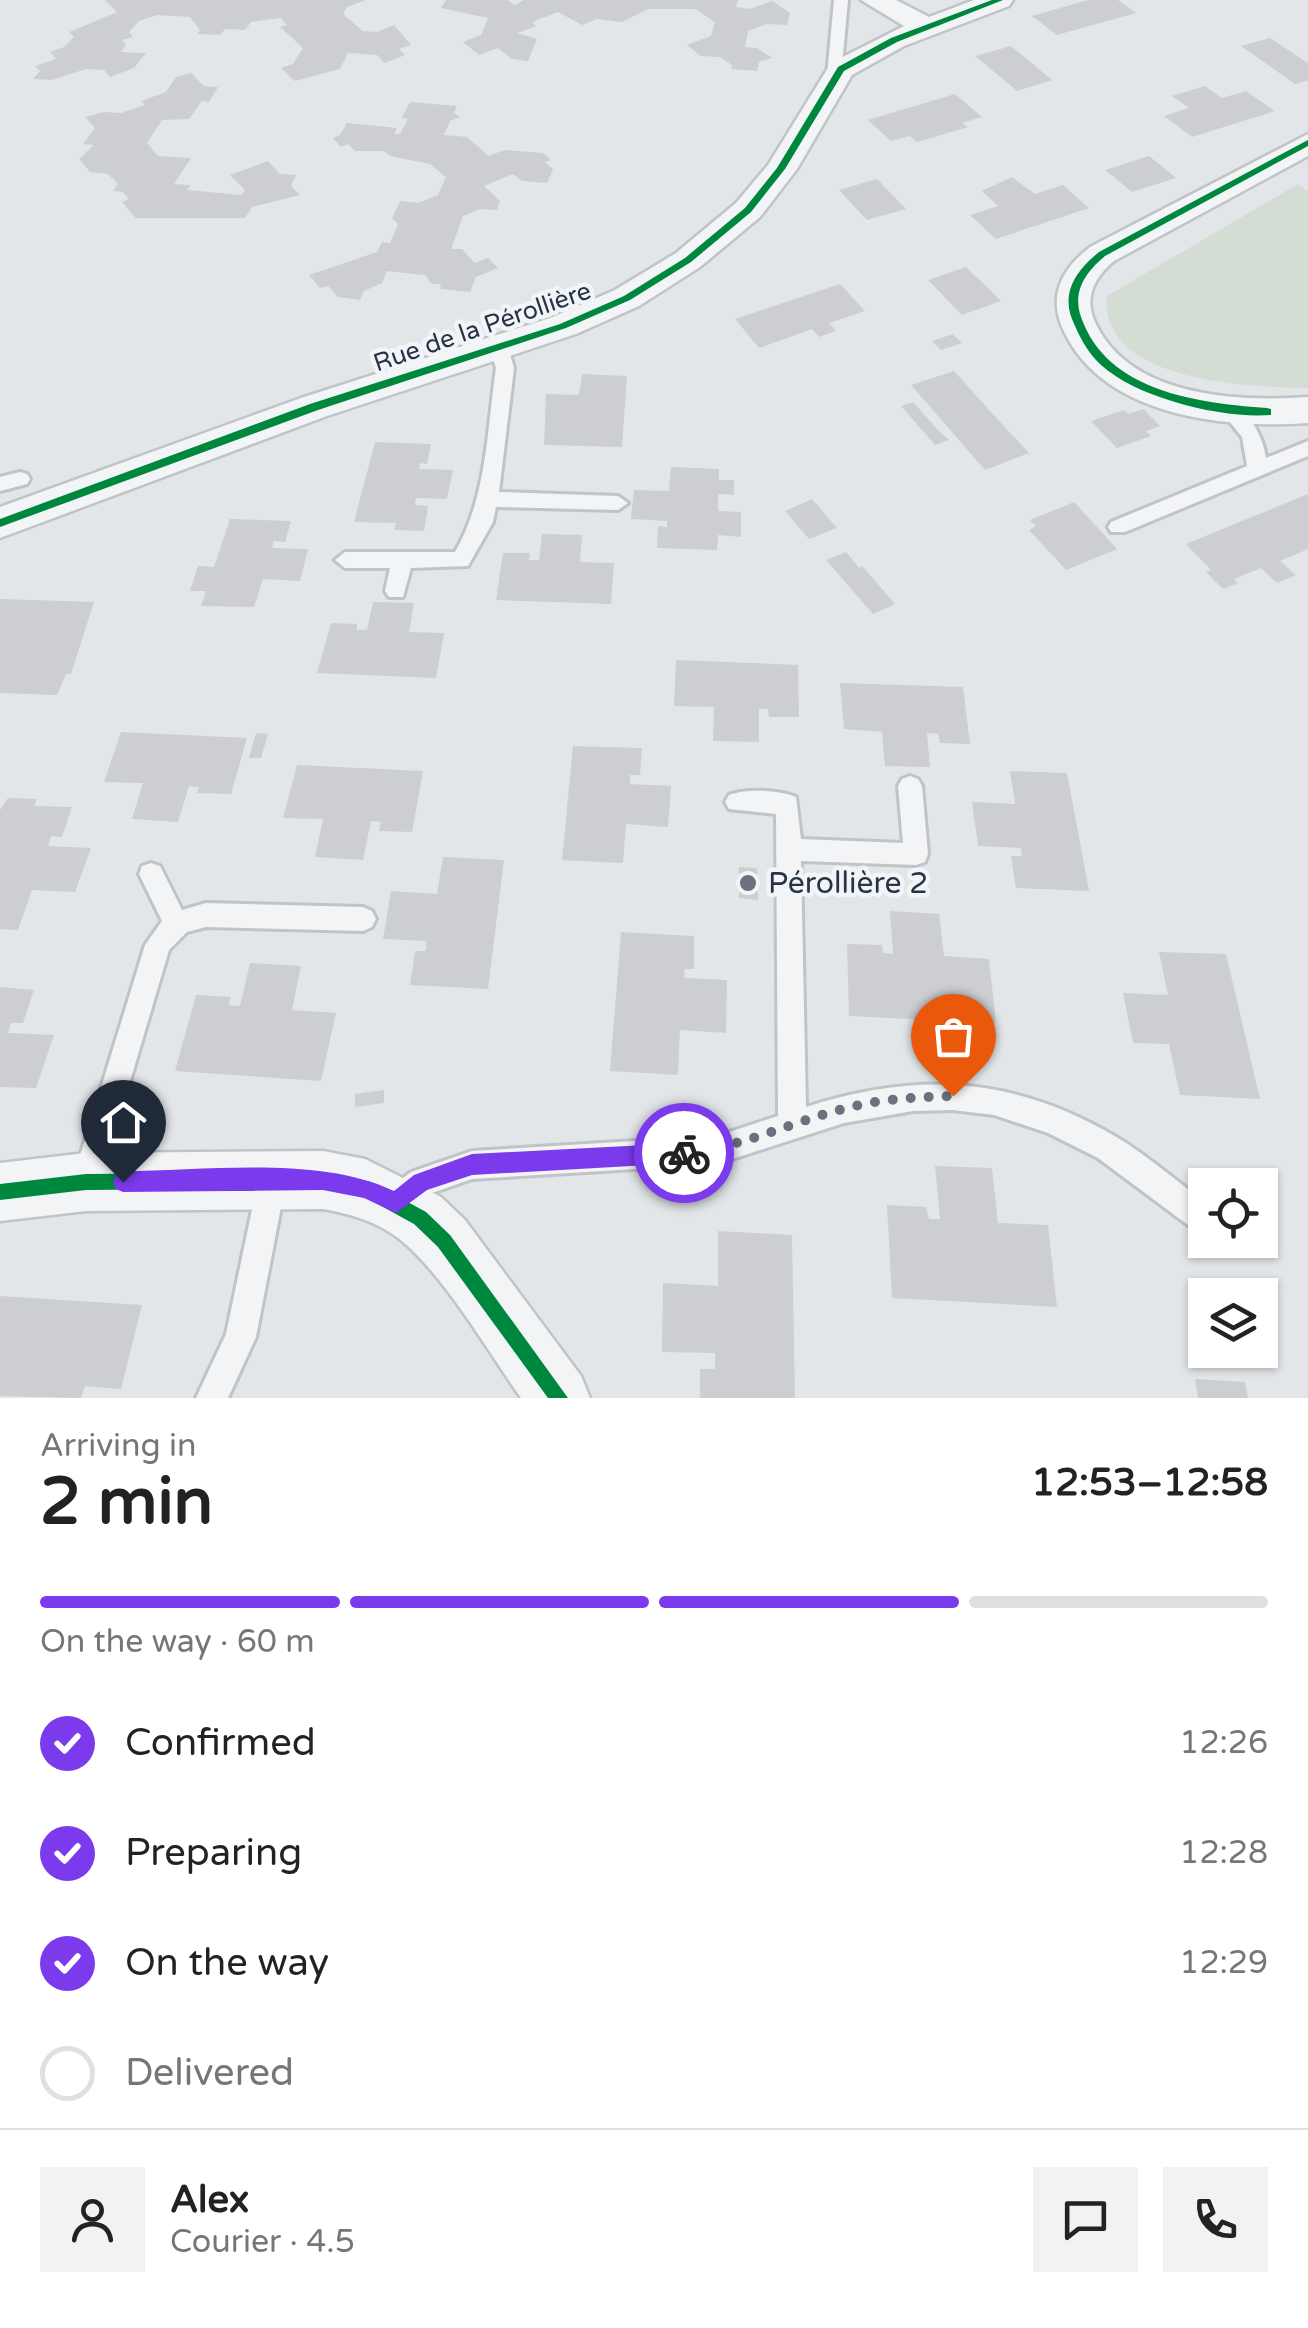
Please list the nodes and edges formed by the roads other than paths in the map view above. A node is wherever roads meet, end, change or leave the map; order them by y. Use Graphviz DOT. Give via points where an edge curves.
graph roads {
  1 [pos="841,0"];
  2 [pos="875,0"];
  3 [pos="999,0"];
  4 [pos="927,28"];
  5 [pos="834,76"];
  6 [pos="1308,143"];
  7 [pos="499,348"];
  8 [pos="1229,410"];
  9 [pos="1308,410"];
  10 [pos="1308,448"];
  11 [pos="1256,470"];
  12 [pos="488,499"];
  13 [pos="618,503"];
  14 [pos="0,523"];
  15 [pos="1118,527"];
  16 [pos="345,560"];
  17 [pos="402,560"];
  18 [pos="396,591"];
  19 [pos="910,786"];
  20 [pos="737,802"];
  21 [pos="788,850"];
  22 [pos="151,874"];
  23 [pos="363,919"];
  24 [pos="176,924"];
  25 [pos="792,1126"];
  26 [pos="272,1180"];
  27 [pos="86,1182"];
  28 [pos="0,1192"];
  29 [pos="396,1202"];
  30 [pos="1188,1208"];
  31 [pos="212,1398"];
  32 [pos="559,1398"];
  1 -- 5 [label="lane"];
  2 -- 4 [label="street"];
  3 -- 4 [label="street, Rue de la Pérollière"];
  4 -- 5 [label="street, Rue de la Pérollière" via="867,53"];
  5 -- 7 [label="street, Rue de la Pérollière" via="762,194 688,260 594,313"];
  6 -- 8 [label="street" via="1102,254 1079,276 1074,291 1085,339 1118,372 1170,397"];
  7 -- 12 [label="lane" via="505,368"];
  7 -- 14 [label="street, Rue de la Pérollière" via="178,455"];
  8 -- 9 [label="street"];
  8 -- 11 [label="lane" via="1254,440"];
  10 -- 11 [label="lane"];
  11 -- 15 [label="lane"];
  12 -- 13 [label="lane"];
  12 -- 17 [label="lane" via="483,522 460,560"];
  16 -- 17 [label="lane"];
  17 -- 18 [label="lane"];
  19 -- 21 [label="lane" via="916,854"];
  20 -- 21 [label="lane" via="788,804"];
  21 -- 25 [label="lane"];
  22 -- 24 [label="lane"];
  23 -- 24 [label="lane" via="206,916"];
  24 -- 27 [label="lane" via="158,945"];
  25 -- 29 [label="lane" via="717,1150 472,1165 421,1182"];
  25 -- 30 [label="lane" via="912,1097 994,1101 1108,1148"];
  26 -- 27 [label="street"];
  26 -- 29 [label="street" via="323,1180"];
  26 -- 31 [label="lane" via="240,1337"];
  27 -- 28 [label="street"];
  29 -- 32 [label="street" via="444,1241"];
}
